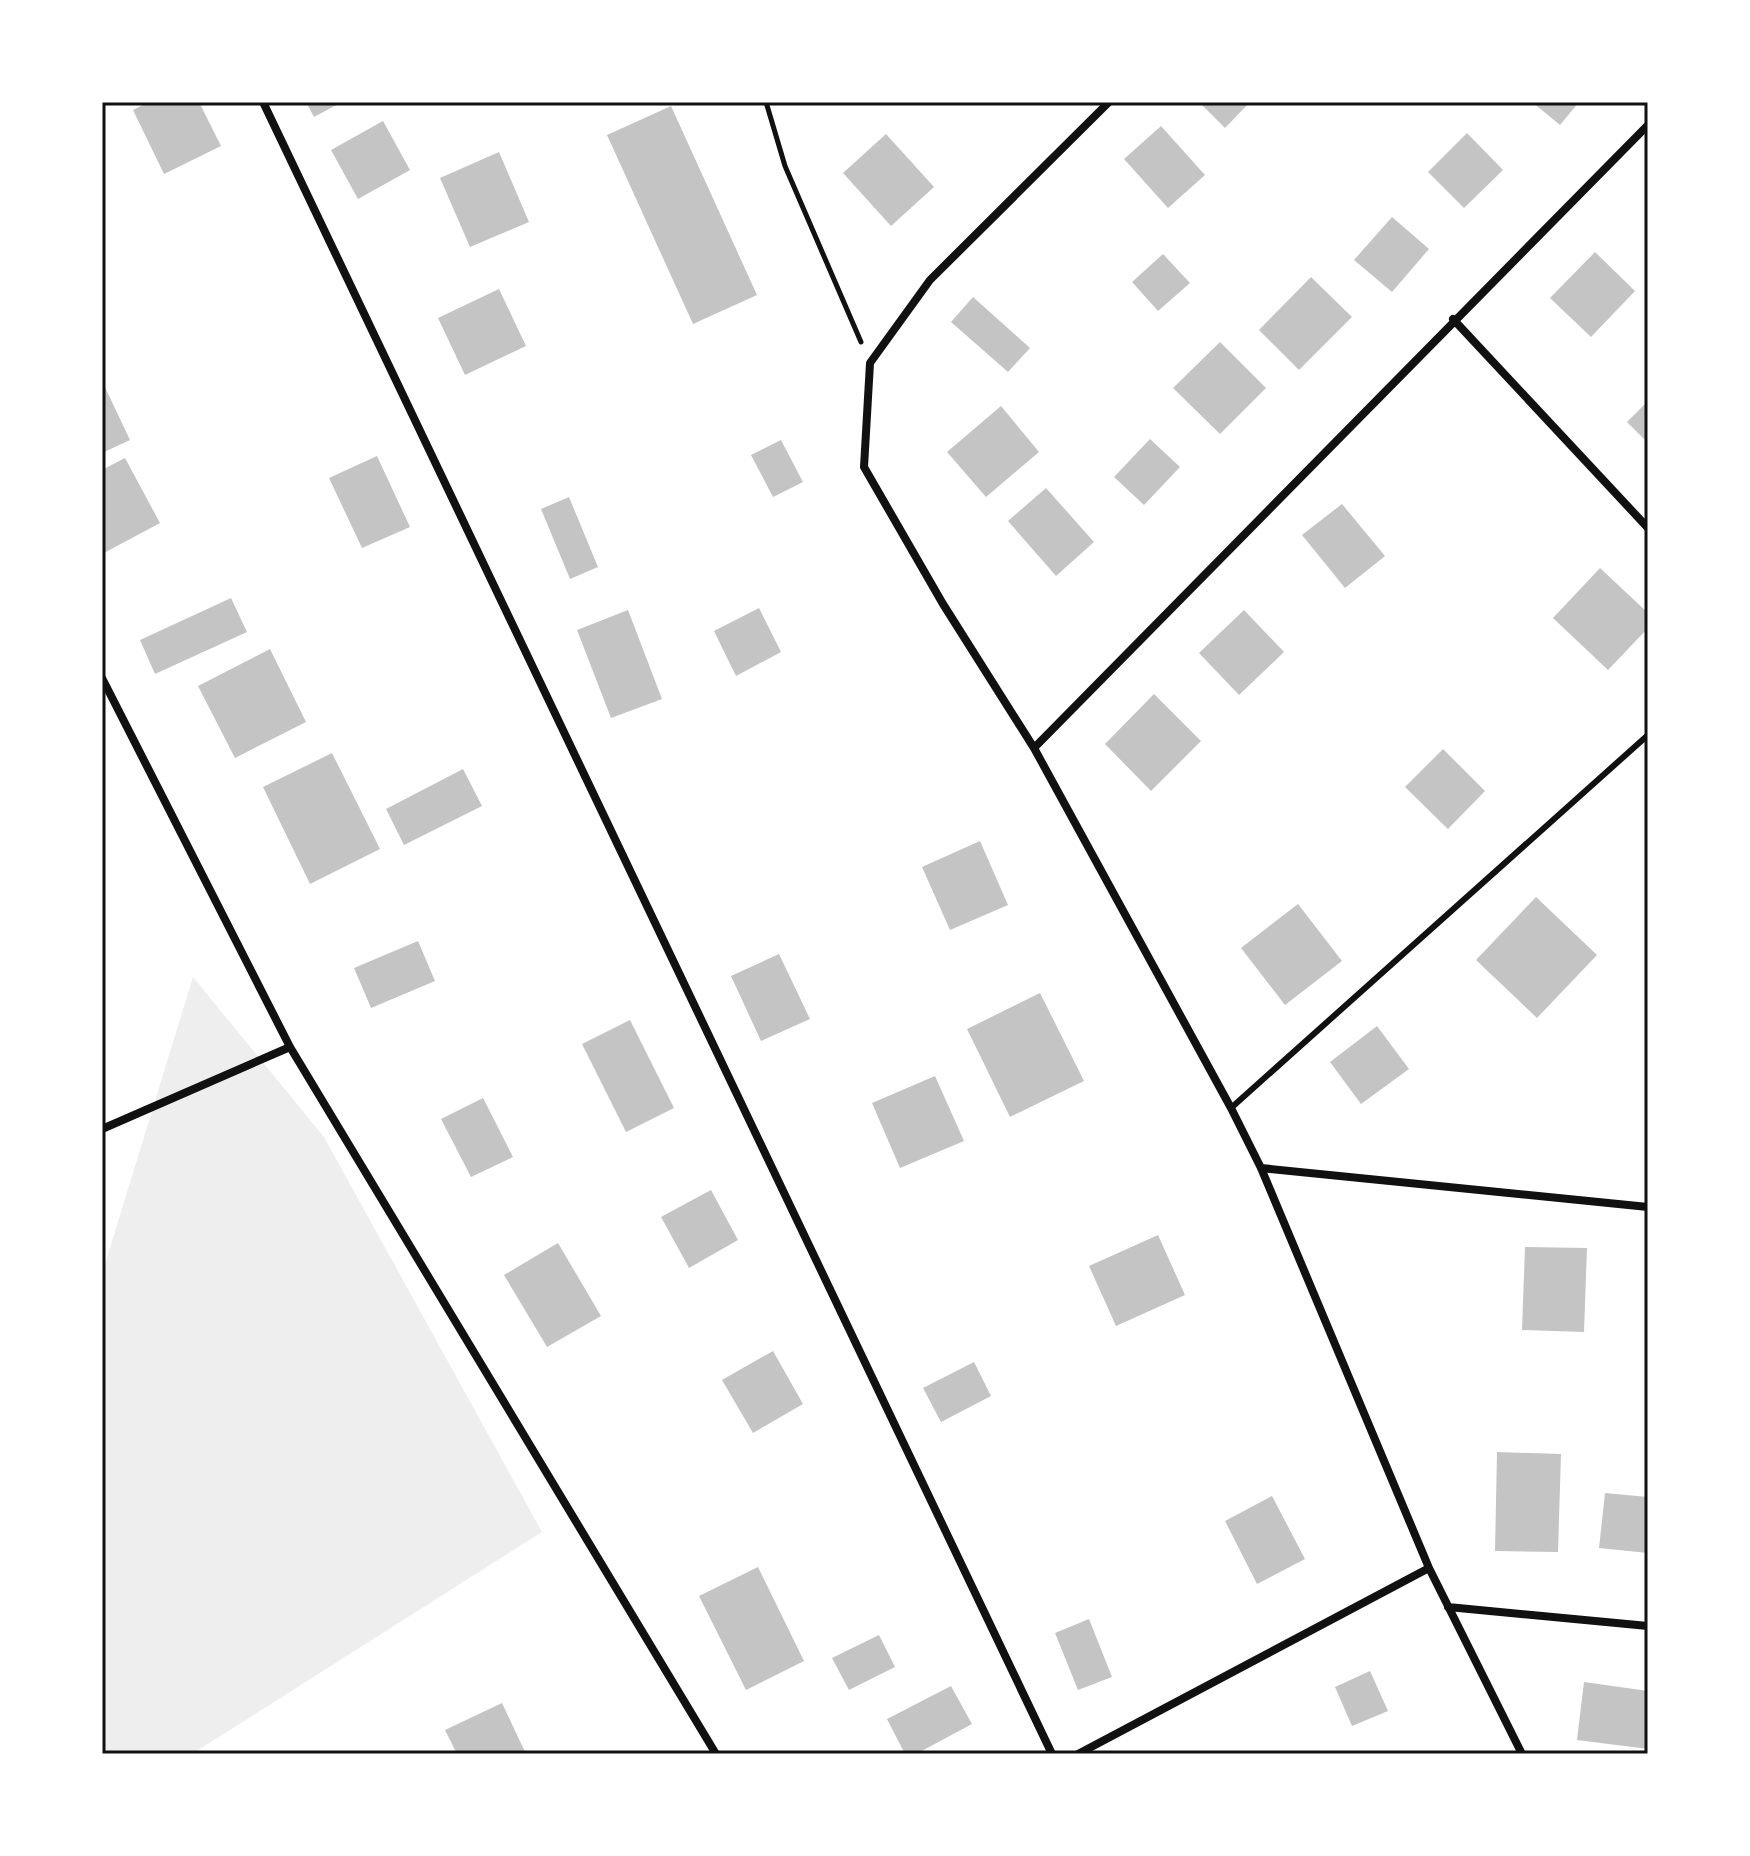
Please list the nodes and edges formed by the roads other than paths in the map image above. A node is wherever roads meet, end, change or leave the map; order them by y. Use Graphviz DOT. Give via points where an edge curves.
graph roads {
  1 [pos="263,102"];
  2 [pos="1109,102"];
  3 [pos="1648,125"];
  4 [pos="1453,319"];
  5 [pos="1648,528"];
  6 [pos="102,678"];
  7 [pos="1648,735"];
  8 [pos="1034,748"];
  9 [pos="290,1047"];
  10 [pos="1231,1108"];
  11 [pos="102,1129"];
  12 [pos="1261,1168"];
  13 [pos="1648,1207"];
  14 [pos="1429,1568"];
  15 [pos="1448,1607"];
  16 [pos="1648,1626"];
  17 [pos="716,1754"];
  18 [pos="1052,1754"];
  19 [pos="1078,1754"];
  20 [pos="1522,1754"];
  1 -- 18 [label="street"];
  2 -- 8 [label="street" via="930,280 870,363 864,467"];
  3 -- 4 [label="street"];
  4 -- 5 [label="street"];
  4 -- 8 [label="street"];
  6 -- 9 [label="street"];
  7 -- 10 [label="lane"];
  8 -- 10 [label="street"];
  9 -- 11 [label="street"];
  9 -- 17 [label="street"];
  10 -- 12 [label="street"];
  12 -- 13 [label="street"];
  12 -- 14 [label="street"];
  14 -- 15 [label="street"];
  14 -- 19 [label="street"];
  15 -- 16 [label="street"];
  15 -- 20 [label="street"];
}
